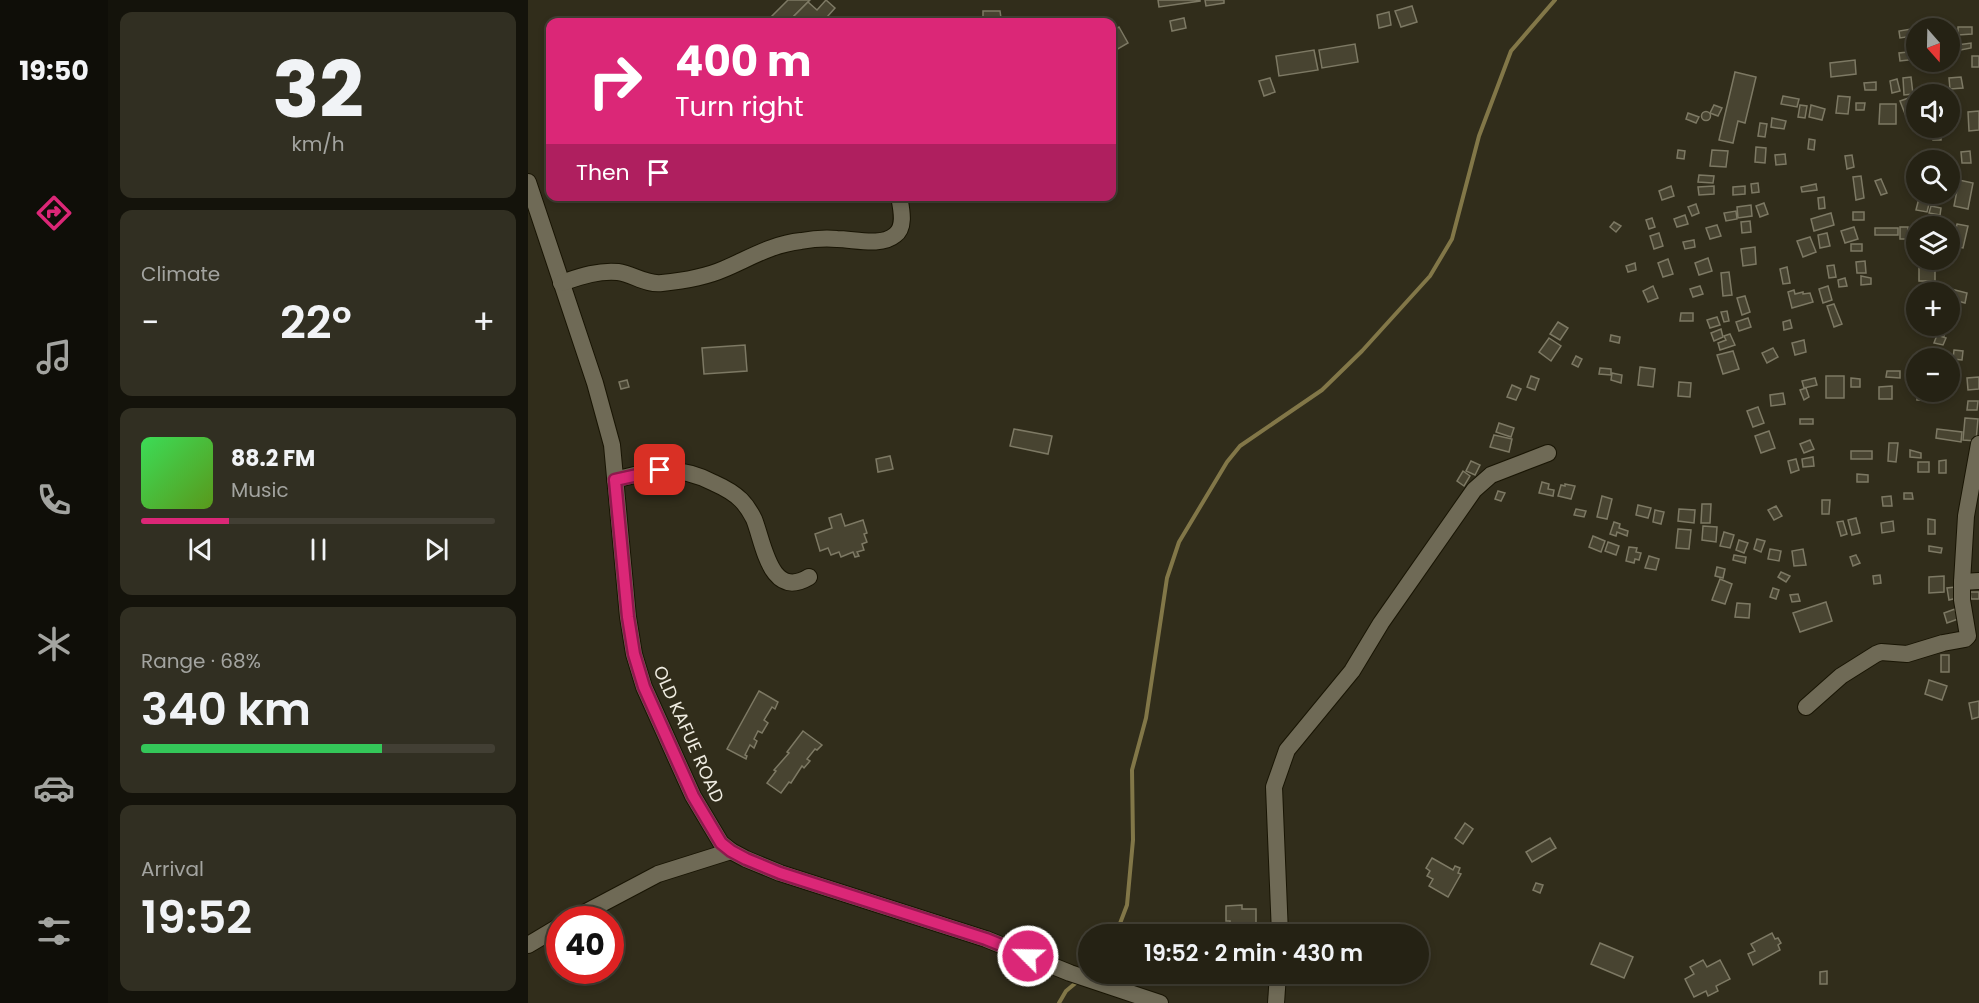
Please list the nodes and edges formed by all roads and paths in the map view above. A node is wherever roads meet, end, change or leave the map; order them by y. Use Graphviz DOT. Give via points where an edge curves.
graph roads {
  1 [pos="528,182"];
  2 [pos="900,201"];
  3 [pos="561,283"];
  4 [pos="1979,444"];
  5 [pos="1548,453"];
  6 [pos="615,480"];
  7 [pos="809,577"];
  8 [pos="1971,582"];
  9 [pos="1806,707"];
  10 [pos="731,851"];
  11 [pos="597,906"];
  12 [pos="1280,924"];
  13 [pos="546,934"];
  14 [pos="528,945"];
  15 [pos="1277,984"];
  16 [pos="1160,1003"];
  17 [pos="1276,1003"];
  1 -- 3 [label="street, OLD KAFUE ROAD"];
  2 -- 3 [label="street" via="901,224 892,238 800,241 756,253 710,274 659,283 620,272 598,272"];
  3 -- 6 [label="street, OLD KAFUE ROAD" via="596,383 612,446"];
  4 -- 8 [label="street" via="1966,516"];
  5 -- 12 [label="street" via="1491,475 1474,490 1352,671 1287,750 1274,787"];
  6 -- 7 [label="street" via="660,470 701,476 741,500 753,516 769,563 783,581 801,582"];
  6 -- 10 [label="street, OLD KAFUE ROAD" via="628,617 644,687 693,796 721,843"];
  8 -- 9 [label="street" via="1962,600 1968,629 1965,639 1907,654 1876,654 1841,676"];
  10 -- 11 [label="street" via="658,874"];
  10 -- 16 [label="street, OLD KAFUE ROAD" via="780,873 986,939"];
  13 -- 14 [label="street"];
  15 -- 17 [label="street"];
}
